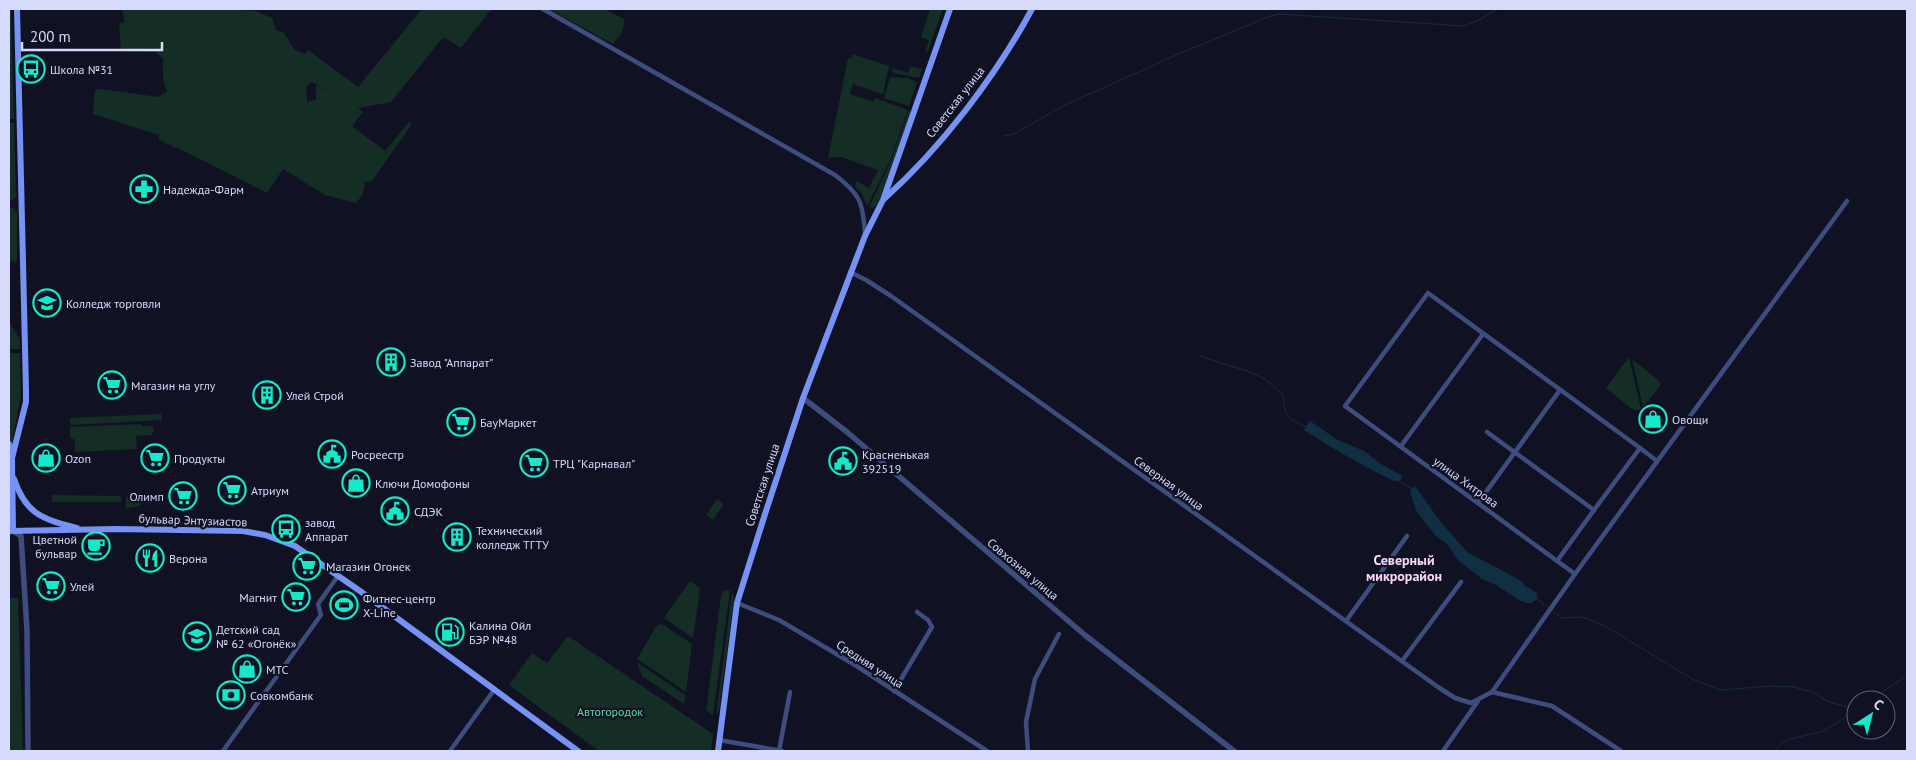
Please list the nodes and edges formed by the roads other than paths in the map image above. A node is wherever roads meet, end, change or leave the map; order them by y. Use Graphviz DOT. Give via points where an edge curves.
graph roads {
  1 [pos="17,9"];
  2 [pos="543,9"];
  3 [pos="950,9"];
  4 [pos="1032,9"];
  5 [pos="884,200"];
  6 [pos="1847,202"];
  7 [pos="865,236"];
  8 [pos="850,272"];
  9 [pos="1483,334"];
  10 [pos="1560,390"];
  11 [pos="803,398"];
  12 [pos="1487,432"];
  13 [pos="9,444"];
  14 [pos="1401,446"];
  15 [pos="1640,448"];
  16 [pos="1515,452"];
  17 [pos="12,458"];
  18 [pos="1657,461"];
  19 [pos="12,473"];
  20 [pos="1478,503"];
  21 [pos="1594,510"];
  22 [pos="84,530"];
  23 [pos="11,531"];
  24 [pos="1407,536"];
  25 [pos="1557,561"];
  26 [pos="1575,574"];
  27 [pos="338,576"];
  28 [pos="1461,582"];
  29 [pos="738,604"];
  30 [pos="917,612"];
  31 [pos="1346,621"];
  32 [pos="1059,634"];
  33 [pos="1402,661"];
  34 [pos="494,690"];
  35 [pos="894,691"];
  36 [pos="790,692"];
  37 [pos="1492,692"];
  38 [pos="1479,700"];
  39 [pos="719,740"];
  40 [pos="28,751"];
  41 [pos="223,751"];
  42 [pos="450,751"];
  43 [pos="578,751"];
  44 [pos="718,751"];
  45 [pos="781,751"];
  46 [pos="987,751"];
  47 [pos="1028,751"];
  48 [pos="1234,751"];
  49 [pos="1443,751"];
  50 [pos="1621,751"];
  1 -- 17 [label="main road" via="26,402"];
  2 -- 7 [label="street" via="835,175 851,187 858,198 864,212"];
  3 -- 5 [label="main road"];
  4 -- 5 [label="main road, Советская улица" via="977,94"];
  5 -- 7 [label="main road, Советская улица"];
  6 -- 18 [label="street"];
  7 -- 8 [label="main road, Советская улица"];
  8 -- 11 [label="main road, Советская улица"];
  8 -- 31 [label="street, Северная улица" via="891,296"];
  9 -- 10 [label="street"];
  9 -- 14 [label="street"];
  9 -- 14 [label="street, улица Хитрова" via="1428,293 1345,406"];
  10 -- 15 [label="street"];
  10 -- 16 [label="street"];
  11 -- 29 [label="main road, Советская улица"];
  11 -- 48 [label="street, Совхозная улица" via="1086,636"];
  12 -- 16 [label="street"];
  13 -- 17 [label="main road"];
  14 -- 20 [label="street, улица Хитрова"];
  15 -- 18 [label="street"];
  15 -- 21 [label="street"];
  16 -- 20 [label="street"];
  16 -- 21 [label="street"];
  17 -- 19 [label="main road"];
  18 -- 26 [label="street"];
  19 -- 22 [label="main road" via="22,497 37,515"];
  19 -- 23 [label="main road"];
  20 -- 25 [label="street, улица Хитрова"];
  21 -- 25 [label="street"];
  22 -- 23 [label="main road, бульвар Энтузиастов"];
  22 -- 27 [label="main road, бульвар Энтузиастов" via="243,531 295,546"];
  23 -- 40 [label="street" via="21,536 27,630"];
  24 -- 31 [label="street"];
  25 -- 26 [label="street, улица Хитрова"];
  26 -- 37 [label="street"];
  27 -- 34 [label="main road, бульвар Энтузиастов"];
  27 -- 41 [label="street" via="318,604 320,615"];
  28 -- 33 [label="street"];
  29 -- 35 [label="street, Средняя улица" via="779,620"];
  29 -- 39 [label="main road, Советская улица"];
  30 -- 35 [label="street" via="932,627"];
  31 -- 33 [label="street, Северная улица"];
  32 -- 47 [label="street" via="1036,679 1026,722"];
  33 -- 38 [label="street, Северная улица" via="1455,698 1471,703"];
  34 -- 42 [label="street"];
  34 -- 43 [label="main road, бульвар Энтузиастов"];
  35 -- 46 [label="street, Средняя улица"];
  36 -- 45 [label="street"];
  37 -- 38 [label="street"];
  37 -- 50 [label="street" via="1552,706"];
  38 -- 49 [label="street"];
  39 -- 44 [label="main road, Советская улица"];
  39 -- 45 [label="street"];
}
